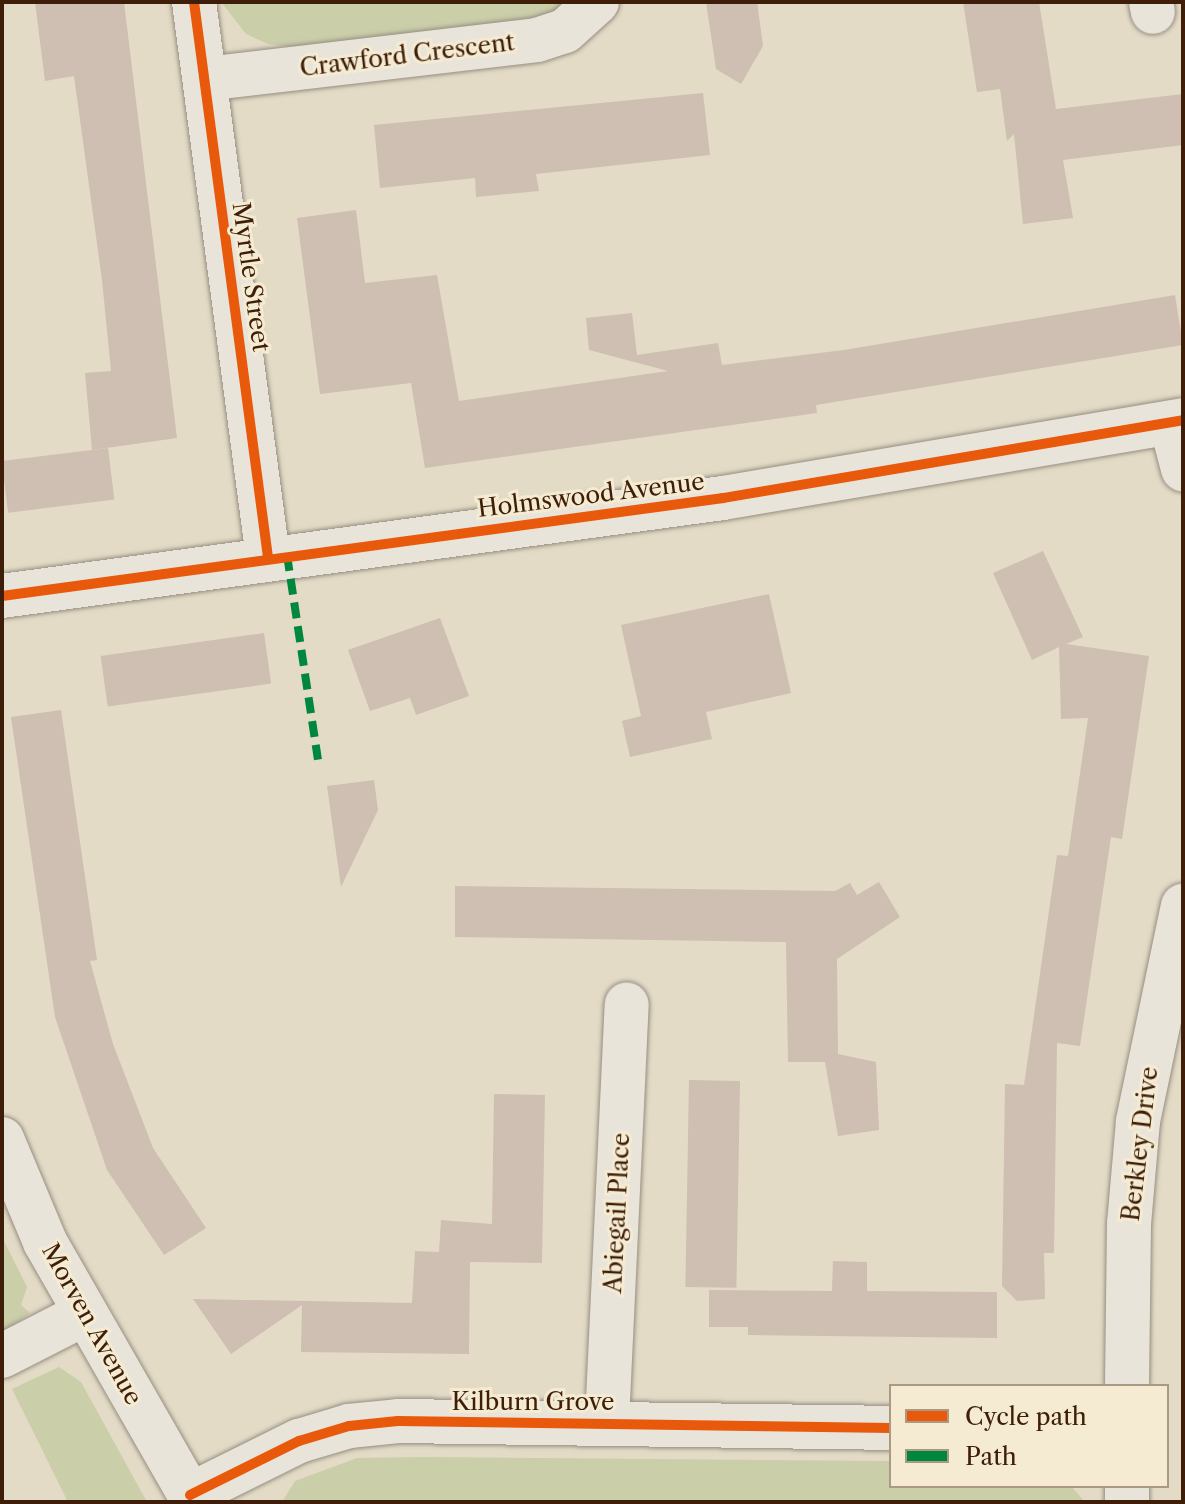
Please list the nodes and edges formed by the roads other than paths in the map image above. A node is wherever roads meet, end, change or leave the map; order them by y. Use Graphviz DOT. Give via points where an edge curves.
graph roads {
  1 [pos="194,2"];
  2 [pos="597,2"];
  3 [pos="205,79"];
  4 [pos="1177,421"];
  5 [pos="1183,469"];
  6 [pos="268,557"];
  7 [pos="2,596"];
  8 [pos="1183,906"];
  9 [pos="627,1004"];
  10 [pos="2,1139"];
  11 [pos="84,1314"];
  12 [pos="2,1356"];
  13 [pos="1127,1384"];
  14 [pos="607,1422"];
  15 [pos="889,1428"];
  16 [pos="192,1499"];
  1 -- 3 [label="street, Myrtle Street"];
  2 -- 3 [label="street, Crawford Crescent" via="565,31 537,40"];
  3 -- 6 [label="street, Myrtle Street"];
  4 -- 5 [label="street"];
  4 -- 6 [label="street, Holmswood Avenue" via="723,498"];
  6 -- 7 [label="street, Holmswood Avenue"];
  8 -- 13 [label="street, Berkley Drive" via="1138,1121 1129,1224"];
  9 -- 14 [label="street, Abiegail Place"];
  10 -- 11 [label="street, Morven Avenue" via="45,1242"];
  11 -- 12 [label="street"];
  11 -- 16 [label="street, Morven Avenue"];
  14 -- 15 [label="street, Kilburn Grove"];
  14 -- 16 [label="street, Kilburn Grove" via="349,1426 287,1446"];
}
